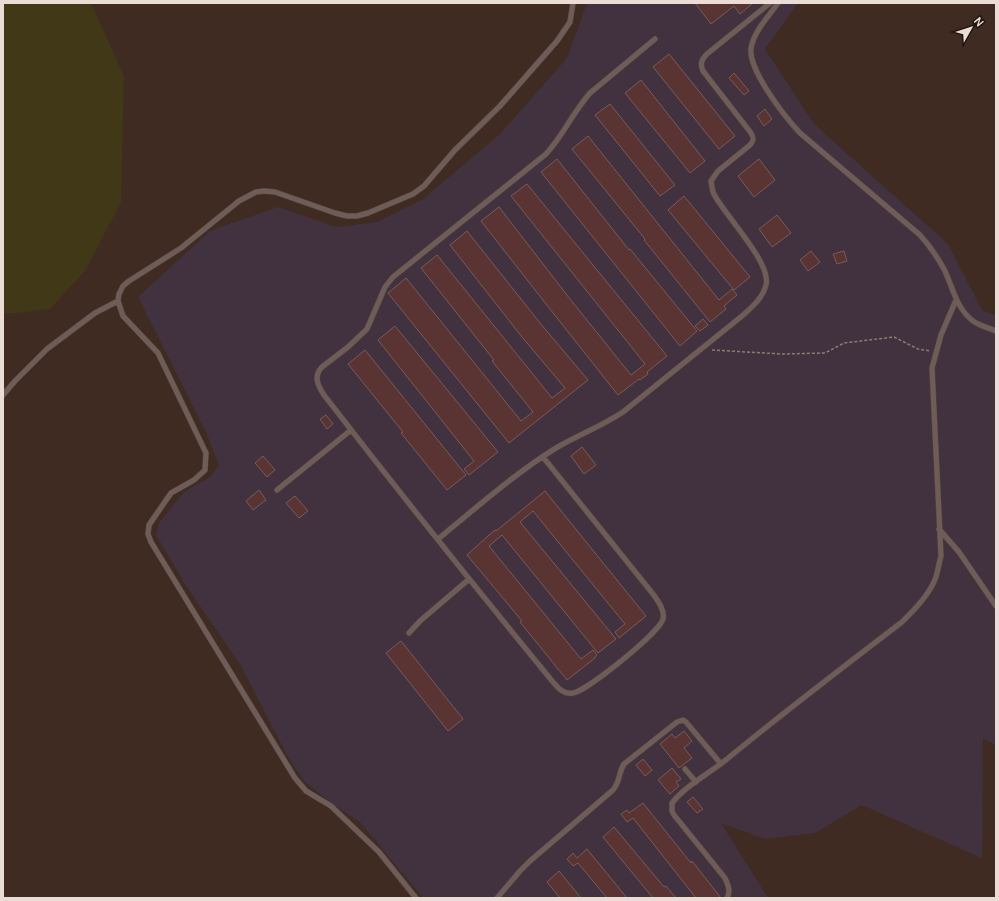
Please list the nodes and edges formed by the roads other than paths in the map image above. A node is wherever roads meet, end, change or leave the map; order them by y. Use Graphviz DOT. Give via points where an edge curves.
graph roads {
  1 [pos="573,3"];
  2 [pos="770,3"];
  3 [pos="778,3"];
  4 [pos="654,39"];
  5 [pos="956,300"];
  6 [pos="118,301"];
  7 [pos="996,331"];
  8 [pos="3,395"];
  9 [pos="351,430"];
  10 [pos="543,457"];
  11 [pos="278,490"];
  12 [pos="939,529"];
  13 [pos="438,539"];
  14 [pos="468,580"];
  15 [pos="996,606"];
  16 [pos="409,633"];
  17 [pos="720,764"];
  18 [pos="685,769"];
  19 [pos="696,782"];
  20 [pos="416,898"];
  21 [pos="498,898"];
  22 [pos="727,898"];
  1 -- 6 [label="lane" via="570,22 557,41 500,106 455,150 424,186 413,194 368,213 347,216 275,192 256,192 239,201 168,257 129,280 119,294"];
  2 -- 10 [label="lane" via="707,54 701,62 704,71 754,137 752,143 718,171 711,181 714,195 763,265 766,287 742,316 623,412"];
  3 -- 5 [label="lane" via="762,25 751,49 752,60 767,89 800,133 920,235 939,260"];
  4 -- 9 [label="lane" via="582,102 546,154 393,277 367,329 318,370 317,382 320,389"];
  5 -- 7 [label="lane" via="974,321"];
  5 -- 12 [label="lane" via="941,335 932,368"];
  6 -- 8 [label="lane" via="95,313 47,349"];
  6 -- 20 [label="lane" via="123,316 158,353 206,453 205,470 194,480 171,493 149,525 148,534 151,542 295,778 306,791 331,806 379,852"];
  9 -- 11 [label="lane"];
  9 -- 13 [label="lane"];
  10 -- 13 [label="lane"];
  10 -- 14 [label="lane" via="658,602 664,614 661,624 589,686 573,693 566,693 559,689"];
  12 -- 15 [label="lane" via="959,552"];
  12 -- 17 [label="lane" via="941,556 936,578 919,604 902,622"];
  13 -- 14 [label="lane"];
  14 -- 16 [label="lane"];
  17 -- 19 [label="lane"];
  17 -- 21 [label="lane" via="686,722 677,722 624,764 620,780 613,790 530,861"];
  18 -- 19 [label="lane"];
  19 -- 22 [label="lane" via="675,800 672,811 725,878 729,895"];
}
